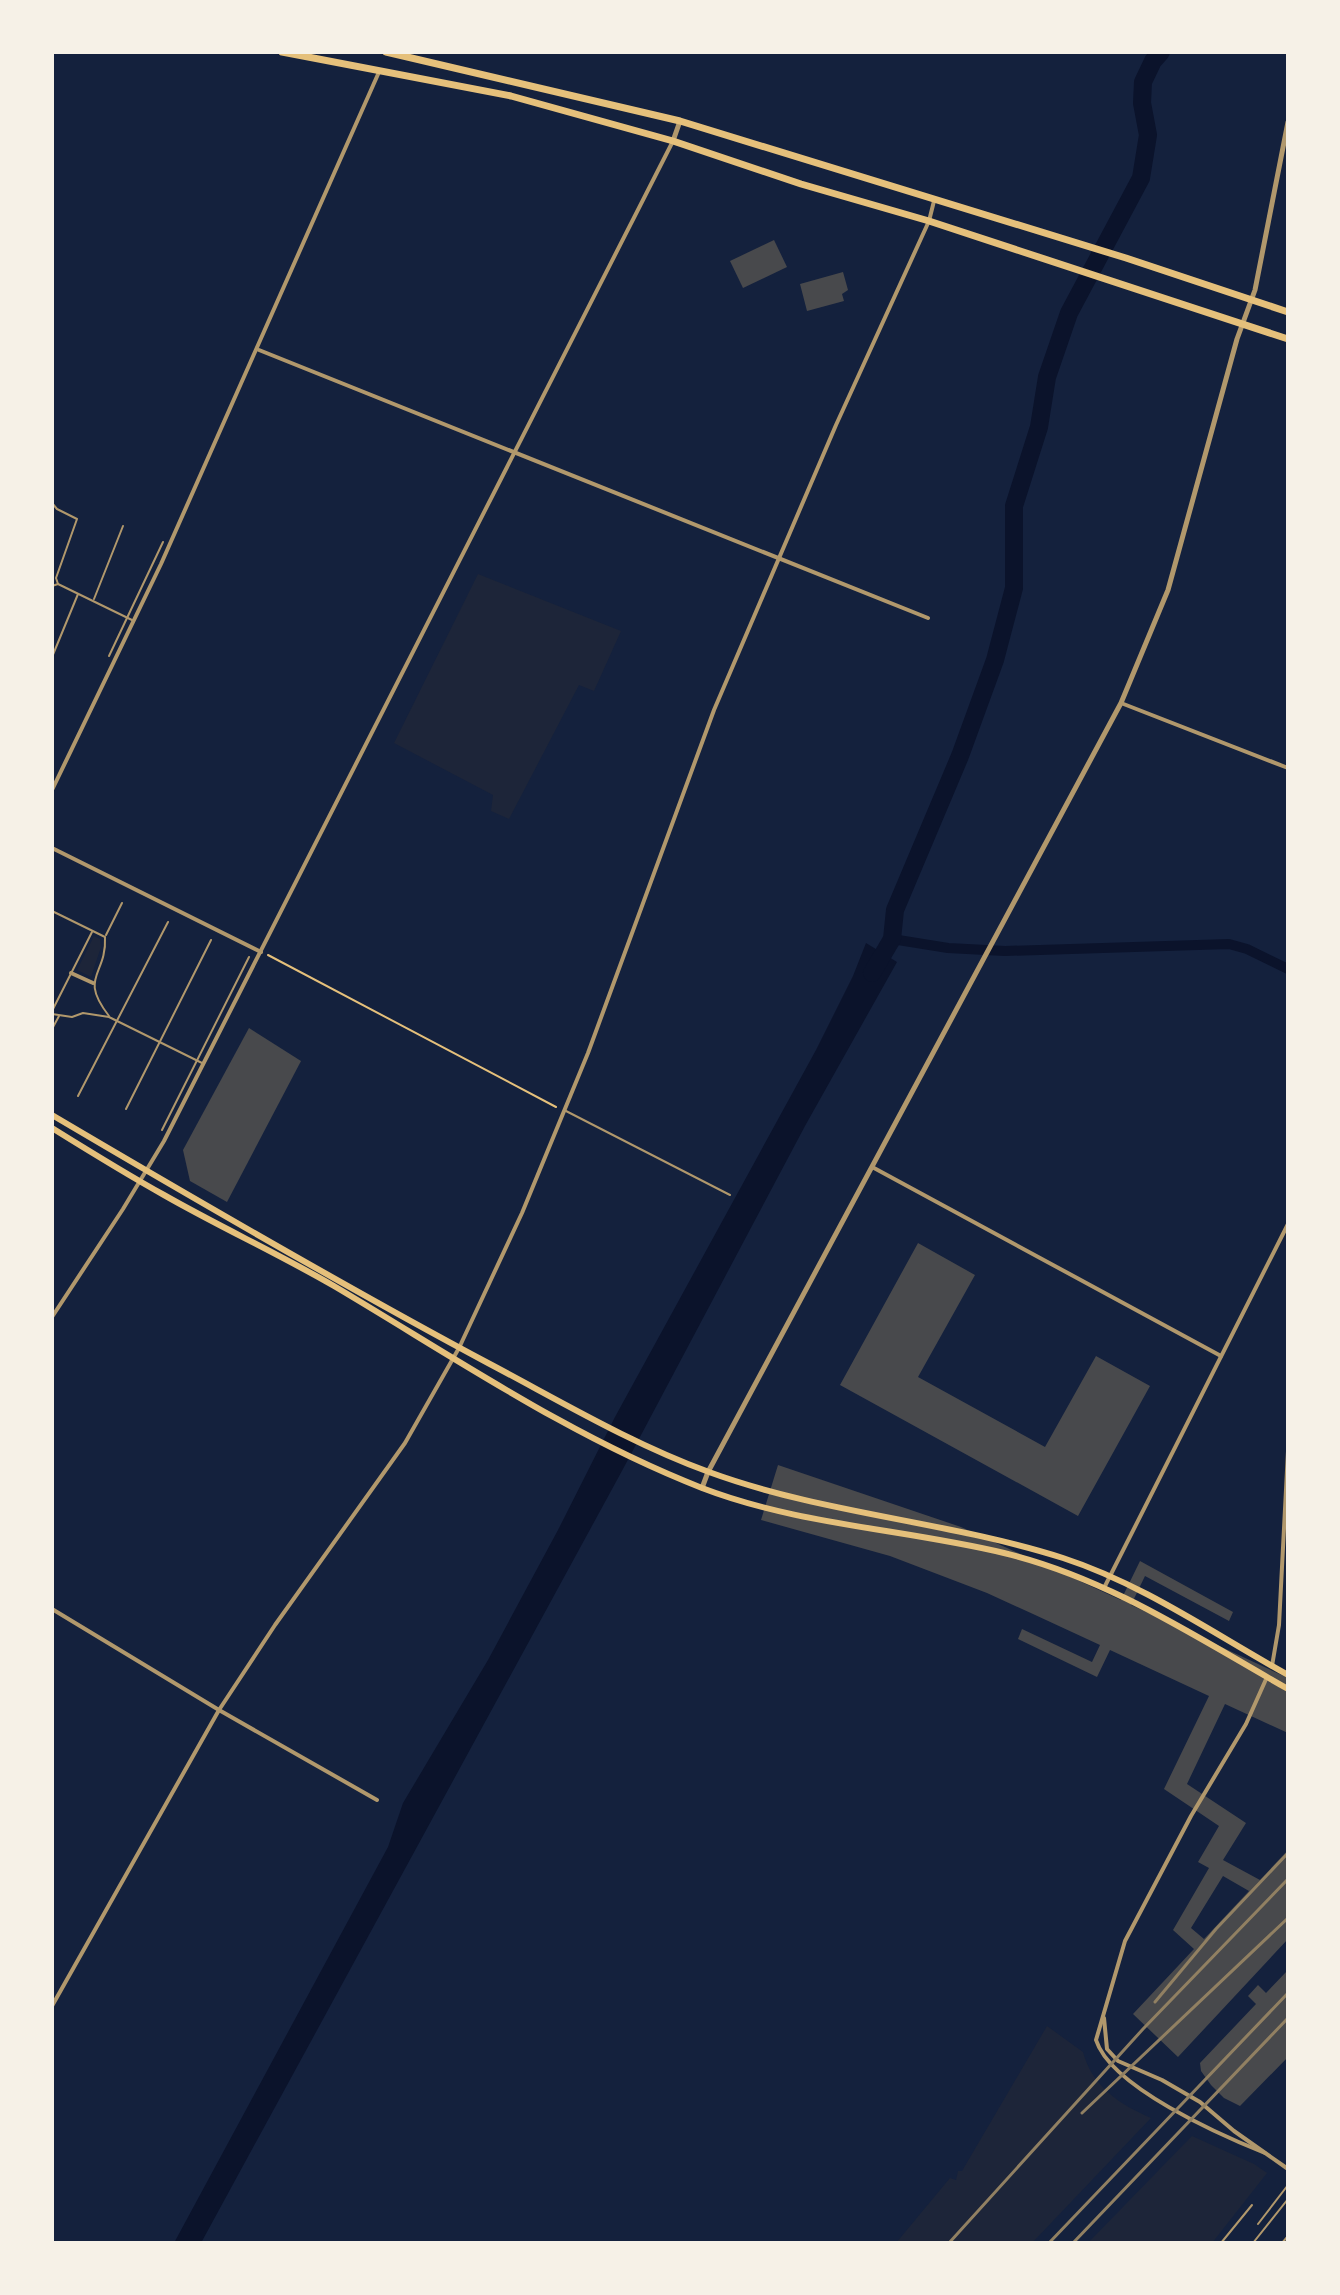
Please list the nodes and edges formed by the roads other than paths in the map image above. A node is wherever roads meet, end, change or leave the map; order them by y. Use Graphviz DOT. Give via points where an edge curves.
graph roads {
  1 [pos="282,52"];
  2 [pos="386,52"];
  3 [pos="379,69"];
  4 [pos="680,121"];
  5 [pos="1288,122"];
  6 [pos="673,141"];
  7 [pos="935,199"];
  8 [pos="929,221"];
  9 [pos="1252,300"];
  10 [pos="1288,312"];
  11 [pos="1243,324"];
  12 [pos="1288,339"];
  13 [pos="258,350"];
  14 [pos="513,452"];
  15 [pos="52,503"];
  16 [pos="123,526"];
  17 [pos="163,542"];
  18 [pos="778,558"];
  19 [pos="58,584"];
  20 [pos="52,586"];
  21 [pos="79,593"];
  22 [pos="93,600"];
  23 [pos="928,618"];
  24 [pos="132,620"];
  25 [pos="109,656"];
  26 [pos="52,657"];
  27 [pos="1121,703"];
  28 [pos="1288,768"];
  29 [pos="52,790"];
  30 [pos="52,848"];
  31 [pos="122,903"];
  32 [pos="52,911"];
  33 [pos="168,922"];
  34 [pos="92,931"];
  35 [pos="105,937"];
  36 [pos="211,940"];
  37 [pos="261,952"];
  38 [pos="249,957"];
  39 [pos="71,973"];
  40 [pos="93,983"];
  41 [pos="52,1013"];
  42 [pos="59,1015"];
  43 [pos="109,1017"];
  44 [pos="117,1021"];
  45 [pos="52,1029"];
  46 [pos="160,1042"];
  47 [pos="200,1062"];
  48 [pos="78,1096"];
  49 [pos="126,1109"];
  50 [pos="564,1111"];
  51 [pos="52,1115"];
  52 [pos="52,1128"];
  53 [pos="162,1130"];
  54 [pos="874,1168"];
  55 [pos="147,1171"];
  56 [pos="141,1181"];
  57 [pos="730,1195"];
  58 [pos="1288,1224"];
  59 [pos="52,1317"];
  60 [pos="459,1348"];
  61 [pos="1221,1356"];
  62 [pos="452,1360"];
  63 [pos="1288,1451"];
  64 [pos="708,1472"];
  65 [pos="702,1488"];
  66 [pos="1110,1576"];
  67 [pos="1104,1588"];
  68 [pos="52,1609"];
  69 [pos="1272,1666"];
  70 [pos="1288,1675"];
  71 [pos="1267,1677"];
  72 [pos="1288,1689"];
  73 [pos="219,1710"];
  74 [pos="377,1800"];
  75 [pos="52,2006"];
  76 [pos="1103,2015"];
  77 [pos="1265,2153"];
  78 [pos="1288,2169"];
  79 [pos="1288,2185"];
  80 [pos="1288,2199"];
  81 [pos="1252,2205"];
  82 [pos="1258,2224"];
  83 [pos="1288,2236"];
  84 [pos="1221,2243"];
  85 [pos="1253,2243"];
  86 [pos="1282,2243"];
  1 -- 3 [label="main road"];
  2 -- 4 [label="main road"];
  3 -- 6 [label="main road" via="511,96"];
  3 -- 13 [label="street"];
  4 -- 6 [label="street"];
  4 -- 7 [label="main road"];
  5 -- 9 [label="street"];
  6 -- 8 [label="main road"];
  6 -- 14 [label="street"];
  7 -- 8 [label="street"];
  7 -- 9 [label="main road"];
  8 -- 11 [label="main road"];
  8 -- 18 [label="street"];
  9 -- 10 [label="main road"];
  9 -- 11 [label="street"];
  11 -- 12 [label="main road"];
  11 -- 27 [label="street" via="1168,590"];
  13 -- 14 [label="street"];
  13 -- 24 [label="street"];
  14 -- 18 [label="street"];
  14 -- 37 [label="street"];
  15 -- 19 [label="lane" via="77,519"];
  16 -- 22 [label="lane"];
  17 -- 24 [label="lane"];
  18 -- 23 [label="street"];
  18 -- 50 [label="street" via="714,710"];
  19 -- 20 [label="lane"];
  19 -- 21 [label="lane"];
  21 -- 22 [label="lane"];
  21 -- 26 [label="lane"];
  22 -- 24 [label="lane"];
  24 -- 25 [label="lane"];
  24 -- 29 [label="street"];
  27 -- 28 [label="street"];
  27 -- 54 [label="street"];
  30 -- 37 [label="street"];
  31 -- 35 [label="lane"];
  32 -- 34 [label="lane"];
  33 -- 44 [label="lane"];
  34 -- 35 [label="lane"];
  34 -- 39 [label="lane"];
  35 -- 40 [label="lane"];
  36 -- 46 [label="lane"];
  37 -- 47 [label="street"];
  38 -- 47 [label="lane"];
  39 -- 40 [label="street"];
  39 -- 41 [label="lane"];
  40 -- 43 [label="lane" via="96,999"];
  41 -- 42 [label="lane"];
  42 -- 43 [label="lane"];
  42 -- 45 [label="lane"];
  43 -- 44 [label="lane"];
  44 -- 46 [label="lane"];
  44 -- 48 [label="lane"];
  46 -- 47 [label="lane"];
  46 -- 49 [label="lane"];
  47 -- 53 [label="lane"];
  47 -- 55 [label="street"];
  50 -- 57 [label="lane"];
  50 -- 60 [label="street"];
  51 -- 55 [label="main road"];
  52 -- 56 [label="main road"];
  54 -- 61 [label="street"];
  54 -- 64 [label="street"];
  55 -- 56 [label="street"];
  55 -- 60 [label="main road"];
  56 -- 59 [label="street"];
  56 -- 62 [label="main road" via="333,1286"];
  58 -- 61 [label="street"];
  60 -- 62 [label="street"];
  60 -- 64 [label="main road"];
  61 -- 66 [label="street"];
  62 -- 65 [label="main road" via="601,1441"];
  62 -- 73 [label="street" via="405,1443"];
  63 -- 69 [label="street"];
  64 -- 65 [label="street"];
  64 -- 66 [label="main road" via="769,1491 1001,1541"];
  65 -- 67 [label="main road" via="811,1518 1004,1553"];
  66 -- 67 [label="street"];
  66 -- 69 [label="main road"];
  67 -- 71 [label="main road"];
  68 -- 73 [label="street"];
  69 -- 70 [label="main road"];
  69 -- 71 [label="street"];
  71 -- 72 [label="main road"];
  71 -- 76 [label="street" via="1125,1941"];
  73 -- 74 [label="street"];
  73 -- 75 [label="street"];
  76 -- 77 [label="street" via="1107,2049 1118,2061 1200,2102"];
  76 -- 77 [label="street" via="1096,2040 1101,2054 1133,2085"];
  77 -- 78 [label="street"];
  79 -- 82 [label="lane"];
  80 -- 85 [label="lane"];
  81 -- 84 [label="lane"];
  83 -- 86 [label="lane"];
}
